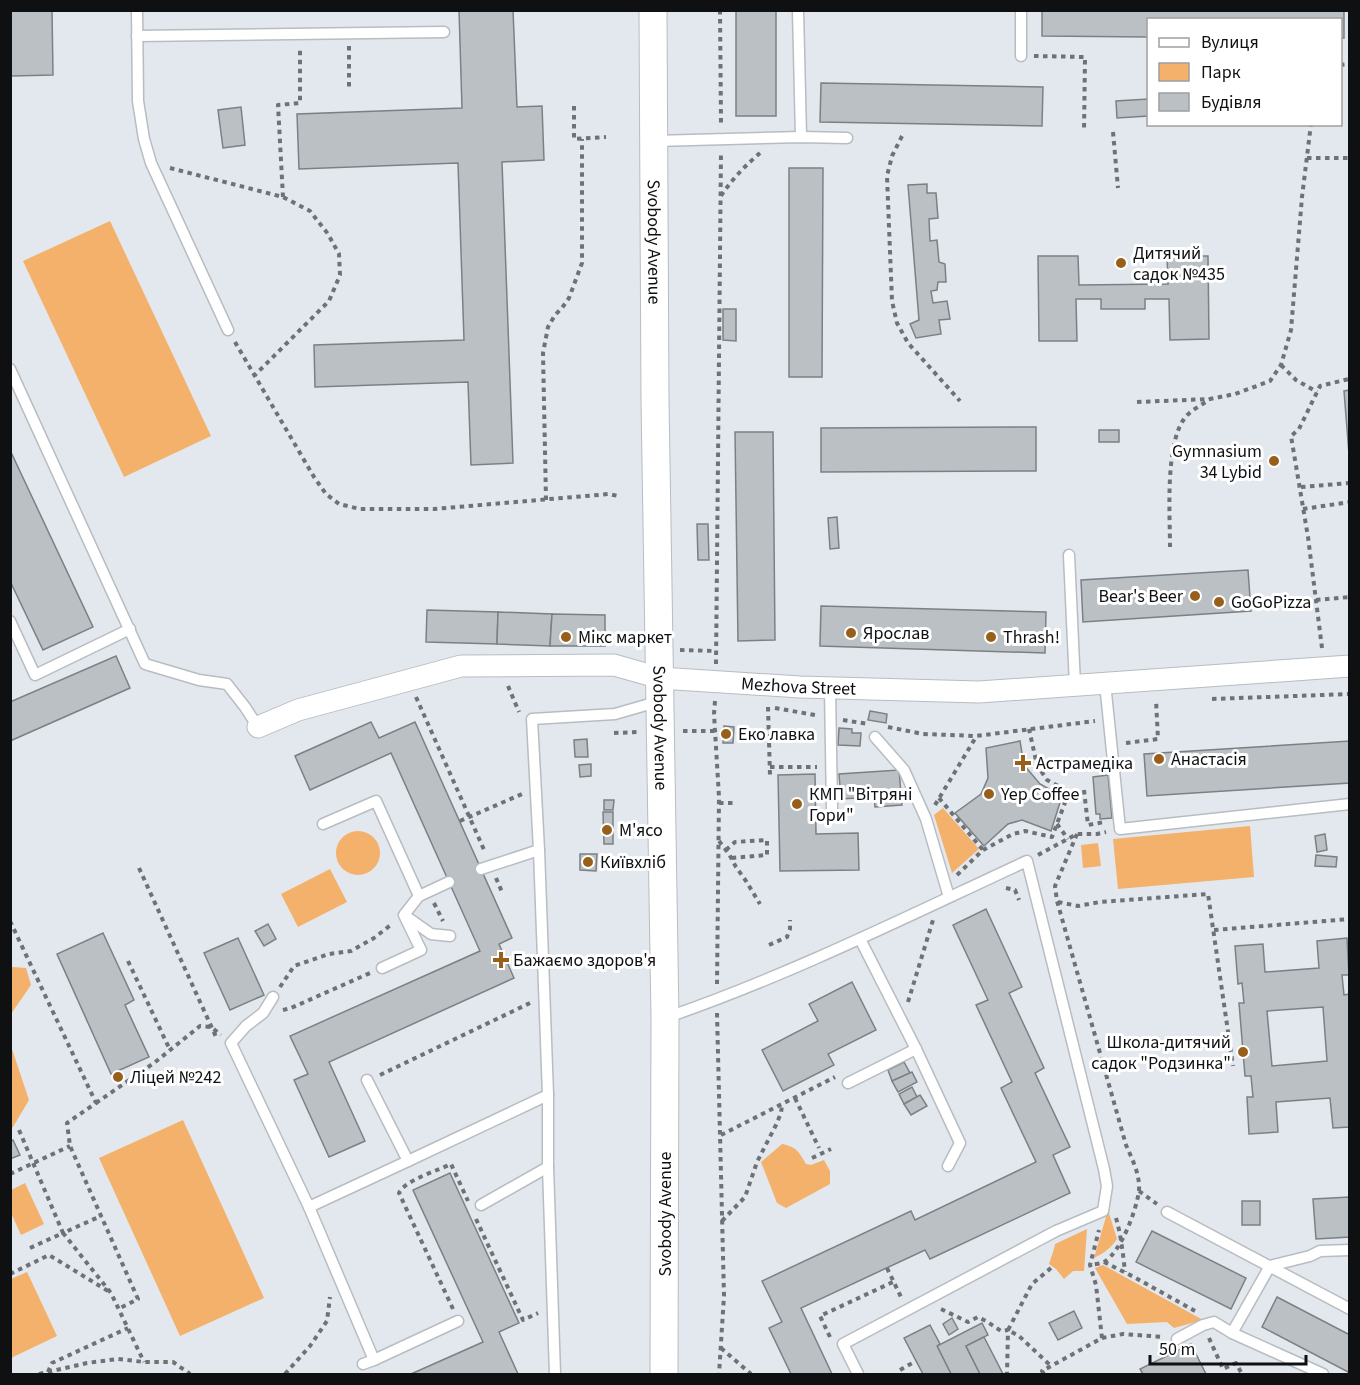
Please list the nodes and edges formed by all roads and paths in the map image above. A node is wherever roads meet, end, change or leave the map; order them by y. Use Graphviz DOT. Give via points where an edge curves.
graph roads {
  1 [pos="137,10"];
  2 [pos="653,10"];
  3 [pos="720,10"];
  4 [pos="798,10"];
  5 [pos="1022,10"];
  6 [pos="444,32"];
  7 [pos="300,34"];
  8 [pos="349,34"];
  9 [pos="137,36"];
  10 [pos="1021,56"];
  11 [pos="349,87"];
  12 [pos="574,106"];
  13 [pos="1311,126"];
  14 [pos="1084,132"];
  15 [pos="1113,132"];
  16 [pos="606,136"];
  17 [pos="902,136"];
  18 [pos="801,137"];
  19 [pos="783,138"];
  20 [pos="847,138"];
  21 [pos="582,139"];
  22 [pos="721,140"];
  23 [pos="654,141"];
  24 [pos="1307,158"];
  25 [pos="1350,158"];
  26 [pos="152,163"];
  27 [pos="1118,188"];
  28 [pos="283,197"];
  29 [pos="720,198"];
  30 [pos="228,330"];
  31 [pos="1281,365"];
  32 [pos="10,369"];
  33 [pos="255,375"];
  34 [pos="1349,379"];
  35 [pos="1317,392"];
  36 [pos="1210,399"];
  37 [pos="960,401"];
  38 [pos="1137,402"];
  39 [pos="1350,483"];
  40 [pos="1301,487"];
  41 [pos="618,496"];
  42 [pos="546,500"];
  43 [pos="1350,502"];
  44 [pos="1302,509"];
  45 [pos="1170,547"];
  46 [pos="1069,555"];
  47 [pos="1350,597"];
  48 [pos="1316,600"];
  49 [pos="10,621"];
  50 [pos="130,629"];
  51 [pos="1322,650"];
  52 [pos="716,665"];
  53 [pos="499,666"];
  54 [pos="1350,666"];
  55 [pos="409,680"];
  56 [pos="1105,683"];
  57 [pos="1075,685"];
  58 [pos="830,688"];
  59 [pos="661,689"];
  60 [pos="1350,694"];
  61 [pos="1201,699"];
  62 [pos="715,700"];
  63 [pos="1156,700"];
  64 [pos="1167,700"];
  65 [pos="726,701"];
  66 [pos="1146,701"];
  67 [pos="758,705"];
  68 [pos="768,707"];
  69 [pos="519,712"];
  70 [pos="714,714"];
  71 [pos="830,718"];
  72 [pos="1109,720"];
  73 [pos="870,724"];
  74 [pos="880,726"];
  75 [pos="258,727"];
  76 [pos="1029,729"];
  77 [pos="976,736"];
  78 [pos="876,737"];
  79 [pos="1111,744"];
  80 [pos="827,766"];
  81 [pos="770,768"];
  82 [pos="770,775"];
  83 [pos="1084,790"];
  84 [pos="526,793"];
  85 [pos="939,798"];
  86 [pos="719,803"];
  87 [pos="733,803"];
  88 [pos="1350,804"];
  89 [pos="832,809"];
  90 [pos="932,810"];
  91 [pos="460,821"];
  92 [pos="323,824"];
  93 [pos="1058,824"];
  94 [pos="1120,824"];
  95 [pos="1077,834"];
  96 [pos="1068,839"];
  97 [pos="718,840"];
  98 [pos="726,849"];
  99 [pos="539,850"];
  100 [pos="984,850"];
  101 [pos="731,858"];
  102 [pos="1027,861"];
  103 [pos="486,868"];
  104 [pos="449,882"];
  105 [pos="950,882"];
  106 [pos="1002,887"];
  107 [pos="502,892"];
  108 [pos="419,896"];
  109 [pos="949,897"];
  110 [pos="1057,901"];
  111 [pos="760,904"];
  112 [pos="1022,907"];
  113 [pos="404,915"];
  114 [pos="1350,919"];
  115 [pos="790,920"];
  116 [pos="10,921"];
  117 [pos="925,922"];
  118 [pos="1214,930"];
  119 [pos="450,936"];
  120 [pos="860,939"];
  121 [pos="769,945"];
  122 [pos="128,961"];
  123 [pos="382,968"];
  124 [pos="902,995"];
  125 [pos="273,997"];
  126 [pos="717,1000"];
  127 [pos="534,1002"];
  128 [pos="263,1013"];
  129 [pos="665,1018"];
  130 [pos="231,1043"];
  131 [pos="916,1049"];
  132 [pos="170,1050"];
  133 [pos="1233,1066"];
  134 [pos="367,1080"];
  135 [pos="848,1083"];
  136 [pos="805,1093"];
  137 [pos="548,1095"];
  138 [pos="795,1098"];
  139 [pos="96,1103"];
  140 [pos="783,1104"];
  141 [pos="18,1130"];
  142 [pos="721,1135"];
  143 [pos="70,1146"];
  144 [pos="819,1148"];
  145 [pos="831,1149"];
  146 [pos="812,1158"];
  147 [pos="408,1161"];
  148 [pos="33,1163"];
  149 [pos="948,1166"];
  150 [pos="548,1167"];
  151 [pos="10,1174"];
  152 [pos="1138,1191"];
  153 [pos="1105,1196"];
  154 [pos="481,1205"];
  155 [pos="309,1207"];
  156 [pos="1103,1211"];
  157 [pos="1167,1212"];
  158 [pos="101,1216"];
  159 [pos="722,1221"];
  160 [pos="63,1233"];
  161 [pos="1120,1243"];
  162 [pos="30,1248"];
  163 [pos="1350,1250"];
  164 [pos="1104,1262"];
  165 [pos="1090,1265"];
  166 [pos="1270,1266"];
  167 [pos="887,1268"];
  168 [pos="1051,1268"];
  169 [pos="1125,1273"];
  170 [pos="10,1274"];
  171 [pos="893,1282"];
  172 [pos="111,1293"];
  173 [pos="927,1299"];
  174 [pos="904,1304"];
  175 [pos="118,1309"];
  176 [pos="1350,1310"];
  177 [pos="542,1311"];
  178 [pos="458,1321"];
  179 [pos="1208,1324"];
  180 [pos="128,1328"];
  181 [pos="1008,1330"];
  182 [pos="1232,1333"];
  183 [pos="1102,1338"];
  184 [pos="1177,1338"];
  185 [pos="843,1344"];
  186 [pos="721,1347"];
  187 [pos="374,1360"];
  188 [pos="915,1361"];
  189 [pos="144,1362"];
  190 [pos="363,1364"];
  191 [pos="1051,1366"];
  192 [pos="900,1370"];
  193 [pos="48,1372"];
  194 [pos="39,1374"];
  195 [pos="190,1374"];
  196 [pos="555,1374"];
  197 [pos="664,1374"];
  198 [pos="720,1374"];
  199 [pos="751,1374"];
  200 [pos="858,1374"];
  201 [pos="1007,1374"];
  202 [pos="1044,1374"];
  203 [pos="1242,1374"];
  204 [pos="1323,1374"];
  1 -- 9 [label="lane"];
  2 -- 23 [label="street, Svobody Avenue"];
  3 -- 22 [label="path"];
  4 -- 18 [label="lane"];
  5 -- 10 [label="lane"];
  6 -- 8 [label="lane"];
  7 -- 8 [label="lane"];
  7 -- 9 [label="lane"];
  7 -- 28 [label="path" via="300,103 278,105"];
  8 -- 11 [label="path"];
  9 -- 26 [label="lane" via="138,101"];
  10 -- 14 [label="path" via="1085,57"];
  12 -- 21 [label="path" via="574,139"];
  13 -- 24 [label="path"];
  15 -- 27 [label="path"];
  16 -- 21 [label="path"];
  17 -- 37 [label="path" via="887,176 891,301 908,343"];
  18 -- 19 [label="lane"];
  18 -- 20 [label="lane"];
  19 -- 22 [label="lane"];
  19 -- 29 [label="path" via="743,168"];
  21 -- 42 [label="path" via="582,263 569,298 548,327 543,353"];
  22 -- 23 [label="lane"];
  22 -- 29 [label="path"];
  23 -- 59 [label="street, Svobody Avenue"];
  24 -- 25 [label="path"];
  24 -- 31 [label="path" via="1291,330"];
  26 -- 28 [label="path"];
  26 -- 30 [label="lane"];
  28 -- 33 [label="path" via="310,211 328,234 339,254 340,275 329,302"];
  29 -- 52 [label="path"];
  30 -- 33 [label="path"];
  31 -- 35 [label="path"];
  31 -- 36 [label="path" via="1270,381"];
  32 -- 50 [label="lane"];
  33 -- 42 [label="path" via="314,477 339,504 360,509 434,510"];
  34 -- 35 [label="path" via="1320,386"];
  35 -- 40 [label="path" via="1299,429 1291,436"];
  36 -- 38 [label="path"];
  36 -- 45 [label="path" via="1185,418 1175,439"];
  39 -- 40 [label="path"];
  40 -- 44 [label="path"];
  41 -- 42 [label="path"];
  43 -- 44 [label="path"];
  44 -- 48 [label="path"];
  46 -- 57 [label="lane"];
  47 -- 48 [label="path"];
  48 -- 51 [label="path"];
  49 -- 50 [label="lane" via="35,675"];
  50 -- 75 [label="lane" via="146,664 227,684"];
  53 -- 55 [label="street, Mezhova Street" via="461,666"];
  53 -- 59 [label="street, Mezhova Street" via="614,665"];
  53 -- 69 [label="path"];
  54 -- 56 [label="street, Mezhova Street"];
  55 -- 75 [label="street, Mezhova Street" via="298,710"];
  55 -- 103 [label="path"];
  56 -- 57 [label="street, Mezhova Street"];
  56 -- 72 [label="lane"];
  57 -- 58 [label="street, Mezhova Street" via="979,692"];
  58 -- 59 [label="street, Mezhova Street"];
  58 -- 71 [label="lane"];
  59 -- 99 [label="lane" via="615,714 532,719"];
  59 -- 129 [label="street, Svobody Avenue"];
  60 -- 61 [label="path"];
  62 -- 65 [label="path"];
  63 -- 64 [label="path"];
  63 -- 66 [label="path"];
  63 -- 79 [label="path" via="1158,739"];
  67 -- 68 [label="path"];
  68 -- 71 [label="path"];
  68 -- 81 [label="path"];
  70 -- 86 [label="path"];
  71 -- 73 [label="path"];
  71 -- 89 [label="lane"];
  72 -- 76 [label="path"];
  72 -- 79 [label="lane"];
  74 -- 77 [label="path" via="923,734"];
  76 -- 77 [label="path"];
  76 -- 93 [label="path" via="1037,765 1047,780 1069,792"];
  77 -- 85 [label="path"];
  78 -- 109 [label="lane" via="904,770 926,819"];
  79 -- 94 [label="lane"];
  80 -- 81 [label="path"];
  81 -- 82 [label="path"];
  83 -- 94 [label="path" via="1088,825"];
  84 -- 91 [label="path"];
  85 -- 90 [label="path"];
  85 -- 100 [label="path"];
  86 -- 87 [label="path"];
  86 -- 97 [label="path"];
  88 -- 94 [label="lane"];
  92 -- 108 [label="lane" via="376,801"];
  93 -- 96 [label="path"];
  93 -- 100 [label="path" via="1052,837 1025,831"];
  94 -- 95 [label="path" via="1097,834"];
  95 -- 96 [label="path"];
  95 -- 110 [label="path" via="1055,886"];
  96 -- 102 [label="path"];
  97 -- 98 [label="path"];
  97 -- 126 [label="path"];
  98 -- 101 [label="path"];
  98 -- 101 [label="path" via="735,842 767,840 767,855"];
  99 -- 103 [label="lane"];
  99 -- 137 [label="lane"];
  100 -- 105 [label="path"];
  101 -- 111 [label="path"];
  102 -- 109 [label="lane"];
  102 -- 153 [label="lane" via="1104,1169"];
  103 -- 107 [label="path"];
  104 -- 108 [label="lane"];
  106 -- 112 [label="path" via="1015,890"];
  108 -- 113 [label="lane"];
  109 -- 120 [label="lane"];
  110 -- 118 [label="path" via="1078,906 1208,894"];
  110 -- 152 [label="path" via="1135,1167"];
  113 -- 119 [label="lane" via="431,934"];
  113 -- 123 [label="lane" via="421,950"];
  113 -- 125 [label="path" via="351,951 294,966"];
  114 -- 118 [label="path"];
  115 -- 121 [label="path" via="787,937"];
  116 -- 139 [label="path"];
  117 -- 124 [label="path" via="934,917 907,1006"];
  118 -- 133 [label="path"];
  120 -- 126 [label="lane"];
  120 -- 131 [label="lane"];
  122 -- 132 [label="path"];
  123 -- 128 [label="path" via="291,1008"];
  125 -- 128 [label="lane"];
  126 -- 129 [label="lane"];
  126 -- 142 [label="path"];
  127 -- 134 [label="path"];
  128 -- 130 [label="lane"];
  129 -- 197 [label="street, Svobody Avenue"];
  130 -- 132 [label="path" via="211,1028 200,1026"];
  130 -- 155 [label="lane"];
  131 -- 135 [label="lane"];
  131 -- 149 [label="lane" via="960,1143"];
  132 -- 139 [label="path"];
  134 -- 147 [label="lane"];
  136 -- 138 [label="path"];
  137 -- 147 [label="lane"];
  137 -- 150 [label="lane"];
  138 -- 140 [label="path"];
  138 -- 144 [label="path"];
  139 -- 143 [label="path" via="67,1123"];
  140 -- 142 [label="path"];
  140 -- 159 [label="path" via="745,1197"];
  141 -- 148 [label="path"];
  142 -- 159 [label="path"];
  143 -- 148 [label="path"];
  143 -- 158 [label="path"];
  145 -- 146 [label="path"];
  147 -- 155 [label="lane"];
  148 -- 151 [label="path"];
  148 -- 160 [label="path"];
  150 -- 154 [label="lane"];
  150 -- 196 [label="lane"];
  152 -- 157 [label="path"];
  152 -- 161 [label="path"];
  153 -- 156 [label="lane"];
  153 -- 161 [label="path" via="1120,1231"];
  155 -- 187 [label="lane"];
  156 -- 165 [label="path"];
  156 -- 173 [label="lane" via="1056,1231"];
  157 -- 166 [label="lane"];
  158 -- 160 [label="path"];
  158 -- 175 [label="path" via="138,1299"];
  159 -- 186 [label="path"];
  160 -- 162 [label="path"];
  160 -- 172 [label="path"];
  161 -- 164 [label="path"];
  161 -- 169 [label="path"];
  163 -- 166 [label="lane" via="1320,1251"];
  164 -- 165 [label="path"];
  164 -- 169 [label="path"];
  165 -- 183 [label="path"];
  166 -- 176 [label="lane"];
  166 -- 182 [label="lane"];
  167 -- 171 [label="path"];
  168 -- 181 [label="path" via="1032,1284"];
  169 -- 179 [label="path"];
  170 -- 172 [label="path" via="49,1255"];
  171 -- 174 [label="path"];
  171 -- 185 [label="path" via="820,1316 835,1347"];
  172 -- 175 [label="path"];
  173 -- 181 [label="path" via="968,1322 978,1317 996,1329"];
  173 -- 185 [label="lane"];
  175 -- 180 [label="path"];
  177 -- 178 [label="path" via="523,1320 451,1164 408,1183 399,1193"];
  178 -- 187 [label="lane"];
  179 -- 182 [label="lane"];
  179 -- 184 [label="lane"];
  179 -- 203 [label="path" via="1223,1369 1236,1363"];
  180 -- 189 [label="path"];
  180 -- 193 [label="path" via="52,1363"];
  181 -- 191 [label="path"];
  181 -- 201 [label="path"];
  182 -- 204 [label="lane"];
  183 -- 184 [label="path" via="1124,1334"];
  183 -- 191 [label="path"];
  185 -- 200 [label="lane"];
  186 -- 198 [label="path"];
  186 -- 199 [label="path"];
  187 -- 190 [label="lane"];
  188 -- 192 [label="path"];
  189 -- 193 [label="path" via="118,1359"];
  189 -- 195 [label="path" via="173,1362"];
  191 -- 202 [label="path" via="1042,1371"];
  193 -- 194 [label="path"];
}
